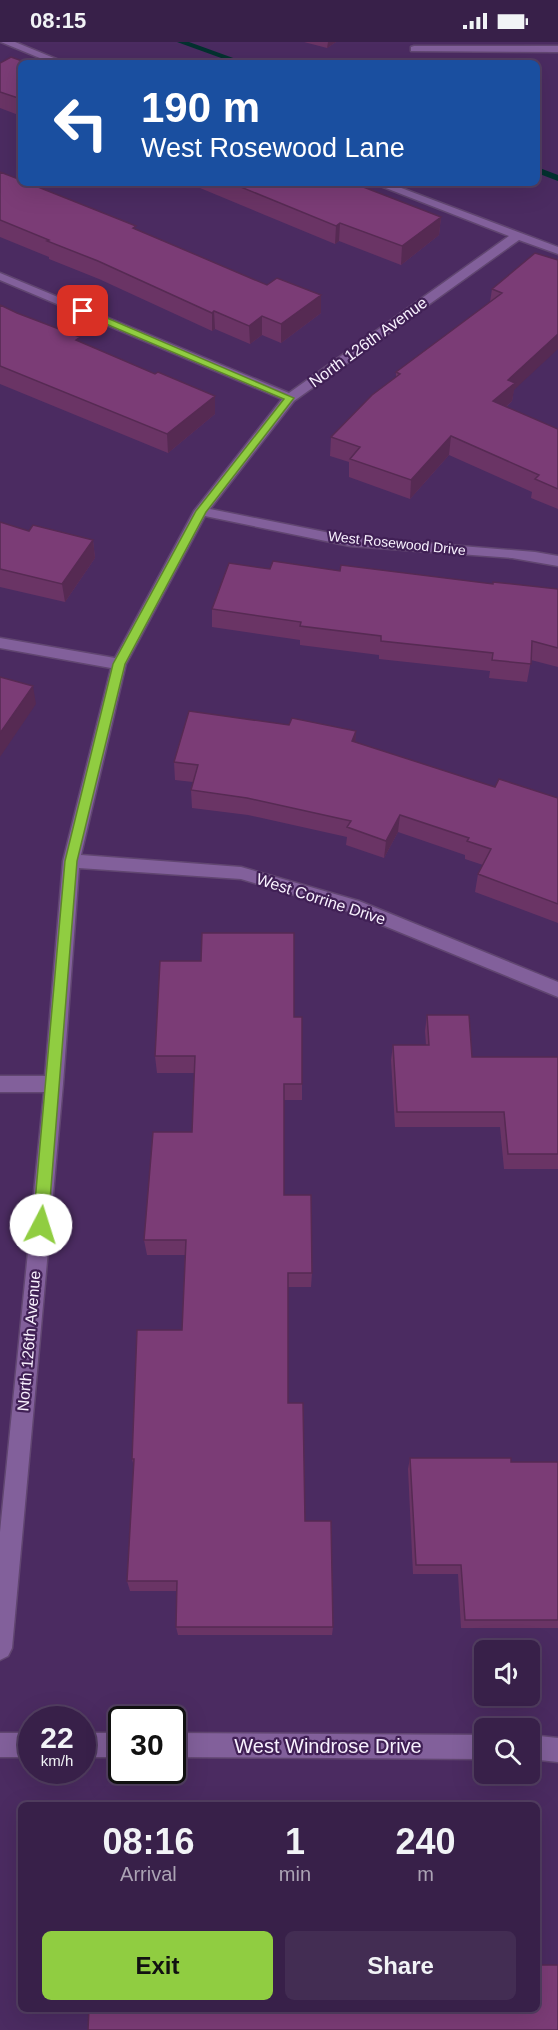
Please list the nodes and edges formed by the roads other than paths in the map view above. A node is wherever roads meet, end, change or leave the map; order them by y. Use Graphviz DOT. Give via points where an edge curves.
graph roads {
  1 [pos="6,42"];
  2 [pos="414,49"];
  3 [pos="558,49"];
  4 [pos="53,60"];
  5 [pos="386,186"];
  6 [pos="517,236"];
  7 [pos="558,251"];
  8 [pos="0,276"];
  9 [pos="290,398"];
  10 [pos="201,511"];
  11 [pos="558,561"];
  12 [pos="0,643"];
  13 [pos="119,664"];
  14 [pos="71,861"];
  15 [pos="558,990"];
  16 [pos="0,1084"];
  17 [pos="54,1084"];
  18 [pos="0,1648"];
  19 [pos="0,1744"];
  20 [pos="18,1745"];
  21 [pos="186,1745"];
  22 [pos="474,1747"];
  23 [pos="540,1748"];
  24 [pos="558,1750"];
  1 -- 4 [label="street"];
  2 -- 3 [label="street"];
  5 -- 6 [label="street"];
  6 -- 7 [label="street"];
  6 -- 9 [label="street, North 126th Avenue"];
  8 -- 9 [label="street"];
  9 -- 10 [label="street, North 126th Avenue"];
  10 -- 11 [label="street, West Rosewood Drive" via="373,544 528,554"];
  10 -- 13 [label="street, North 126th Avenue"];
  12 -- 13 [label="street"];
  13 -- 14 [label="street, North 126th Avenue"];
  14 -- 15 [label="street, West Corrine Drive" via="241,873 353,906"];
  14 -- 17 [label="street, North 126th Avenue"];
  16 -- 17 [label="street"];
  17 -- 18 [label="street, North 126th Avenue"];
  19 -- 20 [label="street"];
  21 -- 22 [label="street, West Windrose Drive"];
  23 -- 24 [label="street"];
}
